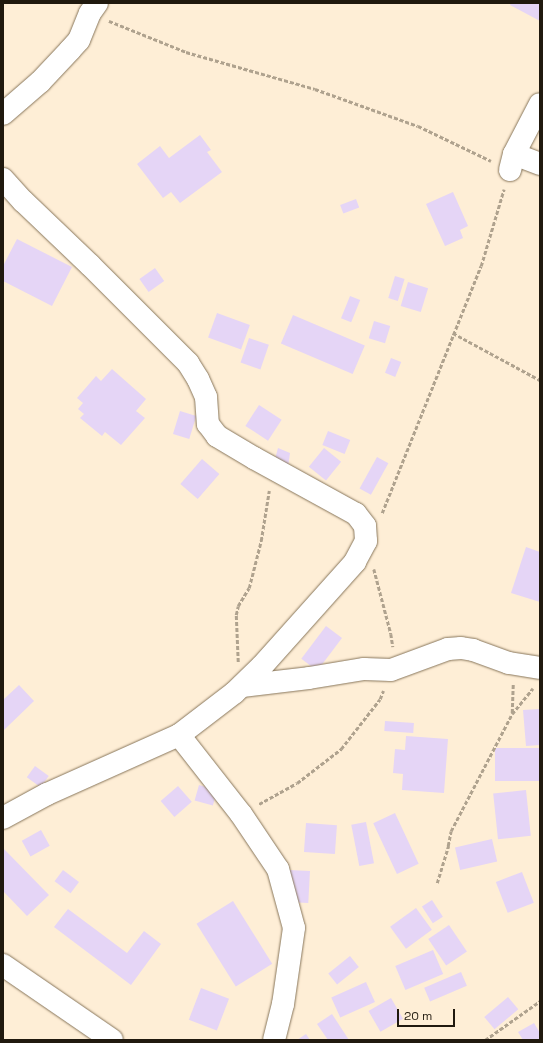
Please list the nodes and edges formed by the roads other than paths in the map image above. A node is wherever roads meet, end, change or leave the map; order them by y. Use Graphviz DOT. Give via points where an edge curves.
graph roads {
  1 [pos="88,6"];
  2 [pos="540,104"];
  3 [pos="3,114"];
  4 [pos="540,164"];
  5 [pos="3,179"];
  6 [pos="538,675"];
  7 [pos="242,686"];
  8 [pos="179,735"];
  9 [pos="3,818"];
  10 [pos="3,965"];
  11 [pos="112,1040"];
  12 [pos="274,1040"];
  1 -- 3 [label="street" via="79,40 40,82"];
  2 -- 4 [label="street" via="512,162"];
  5 -- 7 [label="street" via="188,363 206,397 208,424 217,436 356,514 365,526 366,541 356,562"];
  6 -- 7 [label="street" via="461,648 448,649 391,670 364,669"];
  7 -- 8 [label="street"];
  8 -- 9 [label="street" via="47,794"];
  8 -- 12 [label="street" via="242,814 278,869 294,928 283,1004"];
  10 -- 11 [label="street"];
}
